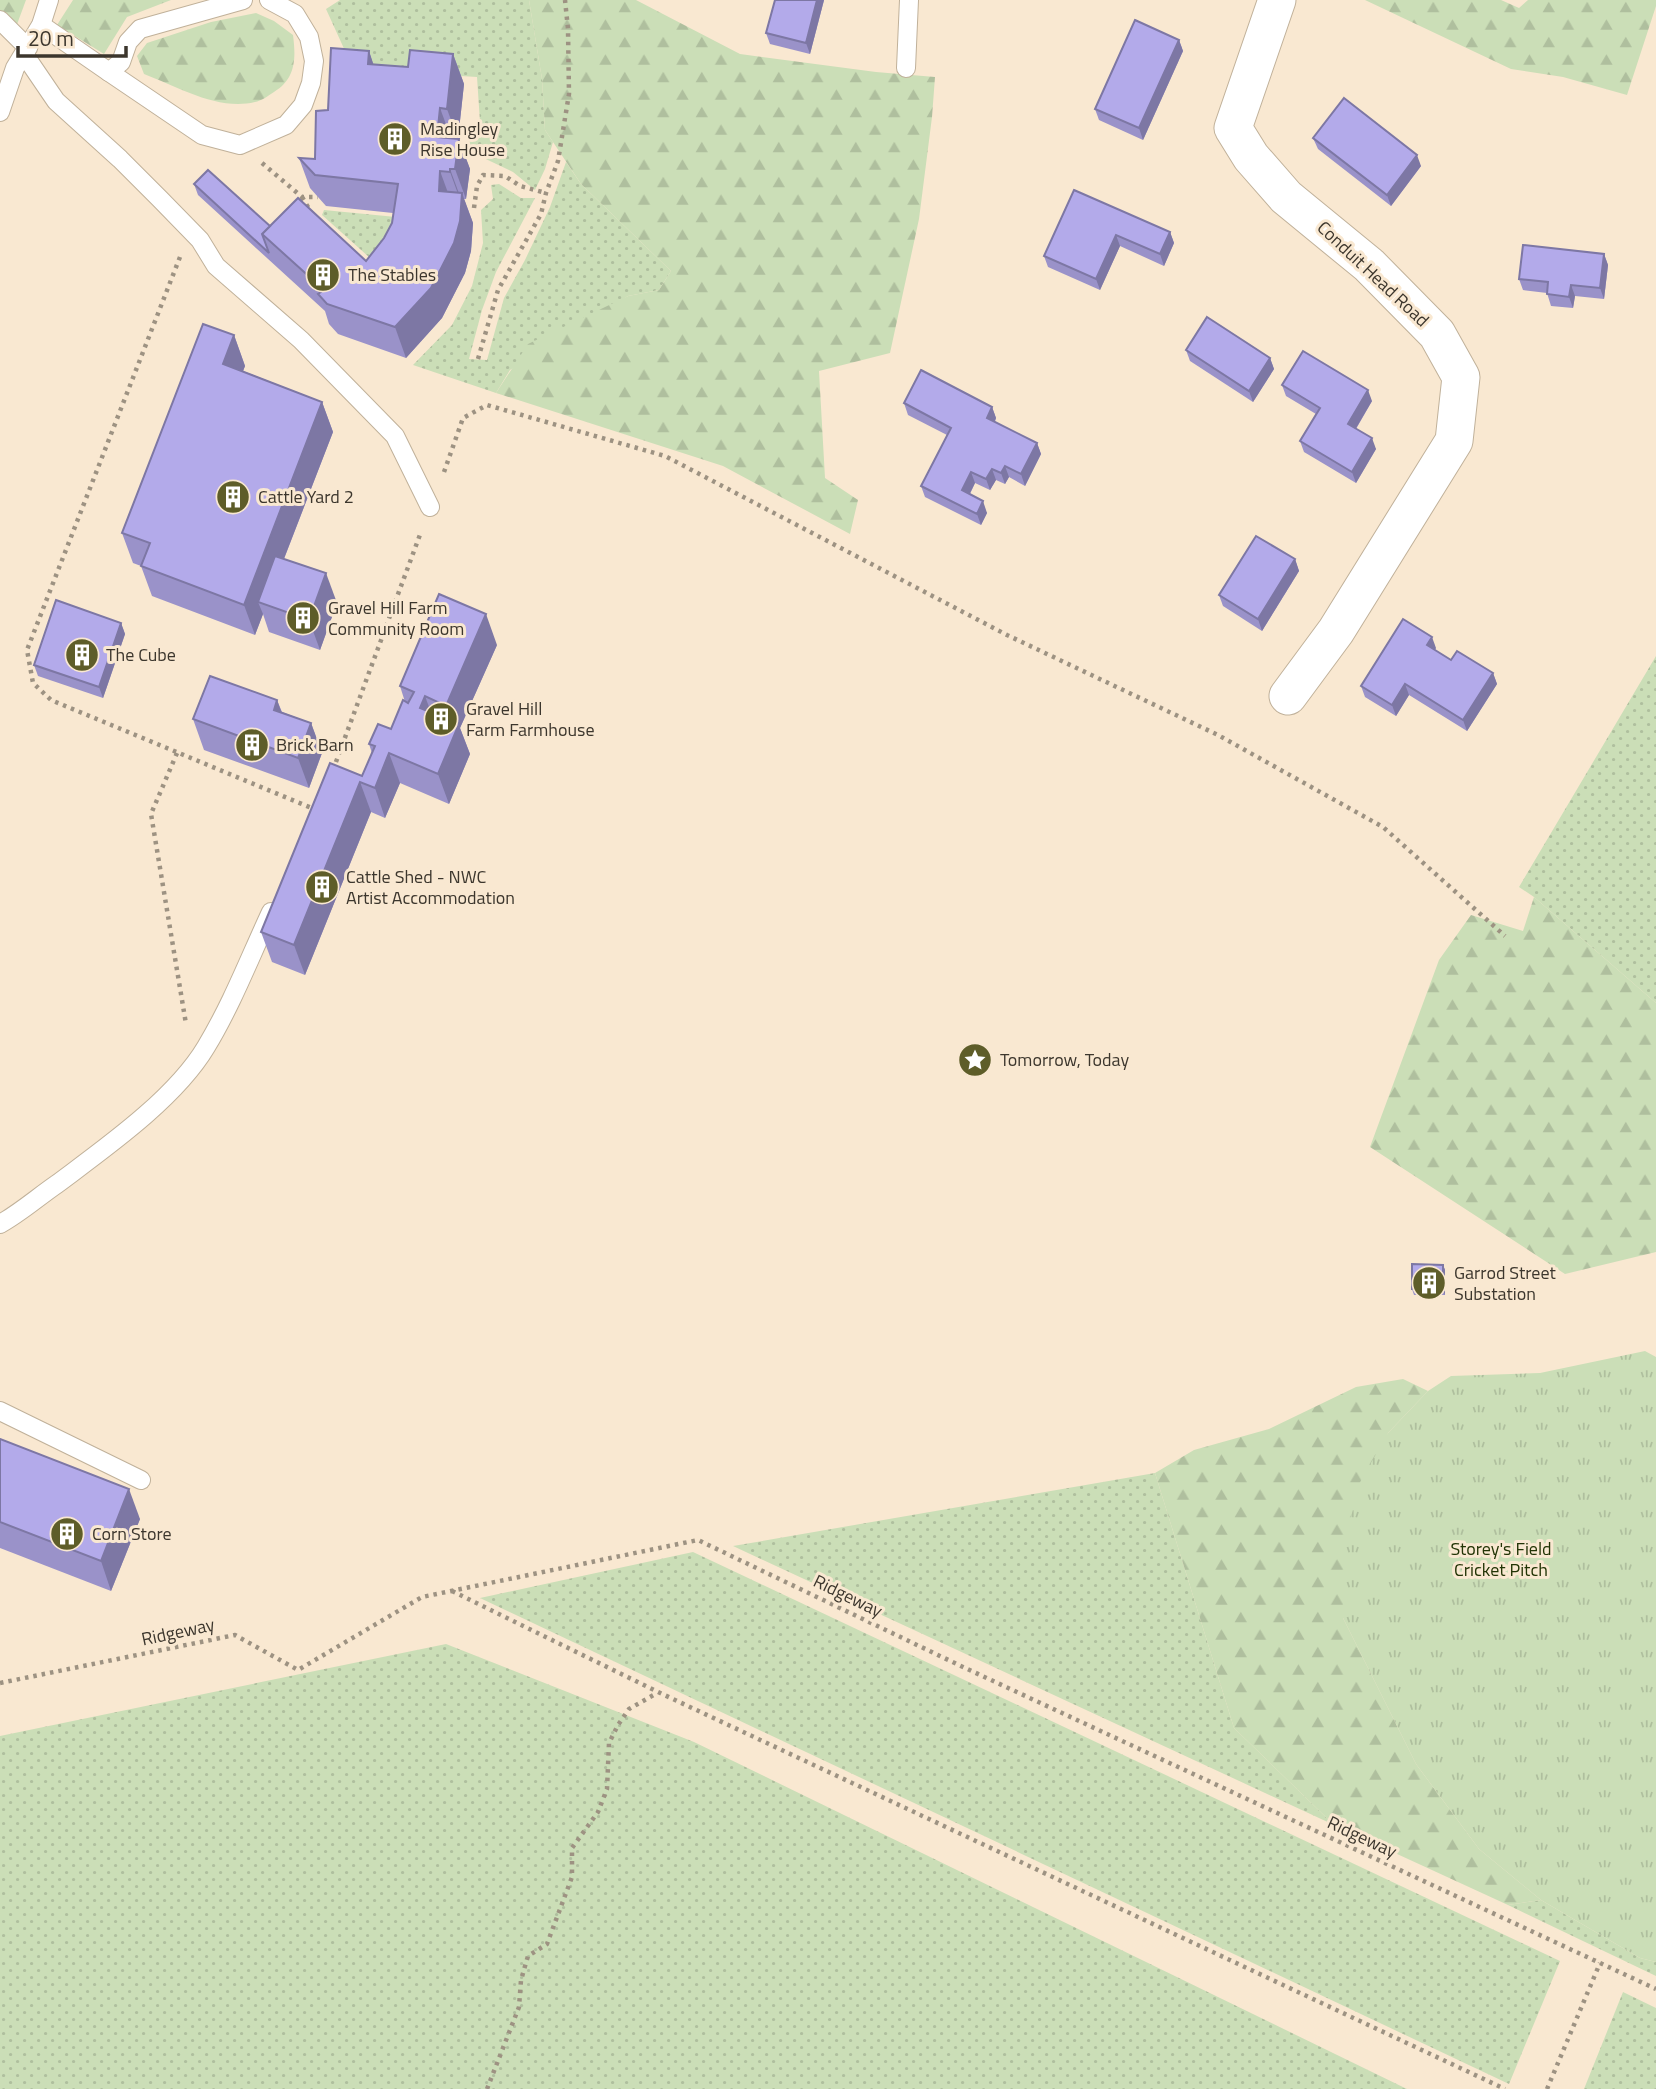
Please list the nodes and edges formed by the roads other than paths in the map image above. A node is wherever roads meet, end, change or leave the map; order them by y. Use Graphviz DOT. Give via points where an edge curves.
graph roads {
  1 [pos="49,0"];
  2 [pos="243,0"];
  3 [pos="269,0"];
  4 [pos="909,0"];
  5 [pos="1277,0"];
  6 [pos="0,20"];
  7 [pos="41,25"];
  8 [pos="26,51"];
  9 [pos="906,68"];
  10 [pos="109,72"];
  11 [pos="0,112"];
  12 [pos="430,507"];
  13 [pos="1288,696"];
  14 [pos="278,898"];
  15 [pos="0,1224"];
  16 [pos="0,1411"];
  17 [pos="141,1480"];
  1 -- 7 [label="lane"];
  2 -- 10 [label="lane" via="139,29 121,62"];
  3 -- 10 [label="lane" via="295,14 309,37 314,61 303,105 286,125 240,145 202,135"];
  4 -- 9 [label="lane"];
  5 -- 13 [label="street, Conduit Head Road" via="1233,128 1286,197 1369,265 1437,334 1461,377 1454,441 1336,631"];
  6 -- 8 [label="lane"];
  7 -- 8 [label="lane"];
  7 -- 10 [label="lane"];
  8 -- 11 [label="lane"];
  8 -- 12 [label="lane" via="55,101 120,159 200,240 216,265 301,340 395,436"];
  14 -- 15 [label="lane" via="193,1066 113,1142"];
  16 -- 17 [label="lane"];
}
